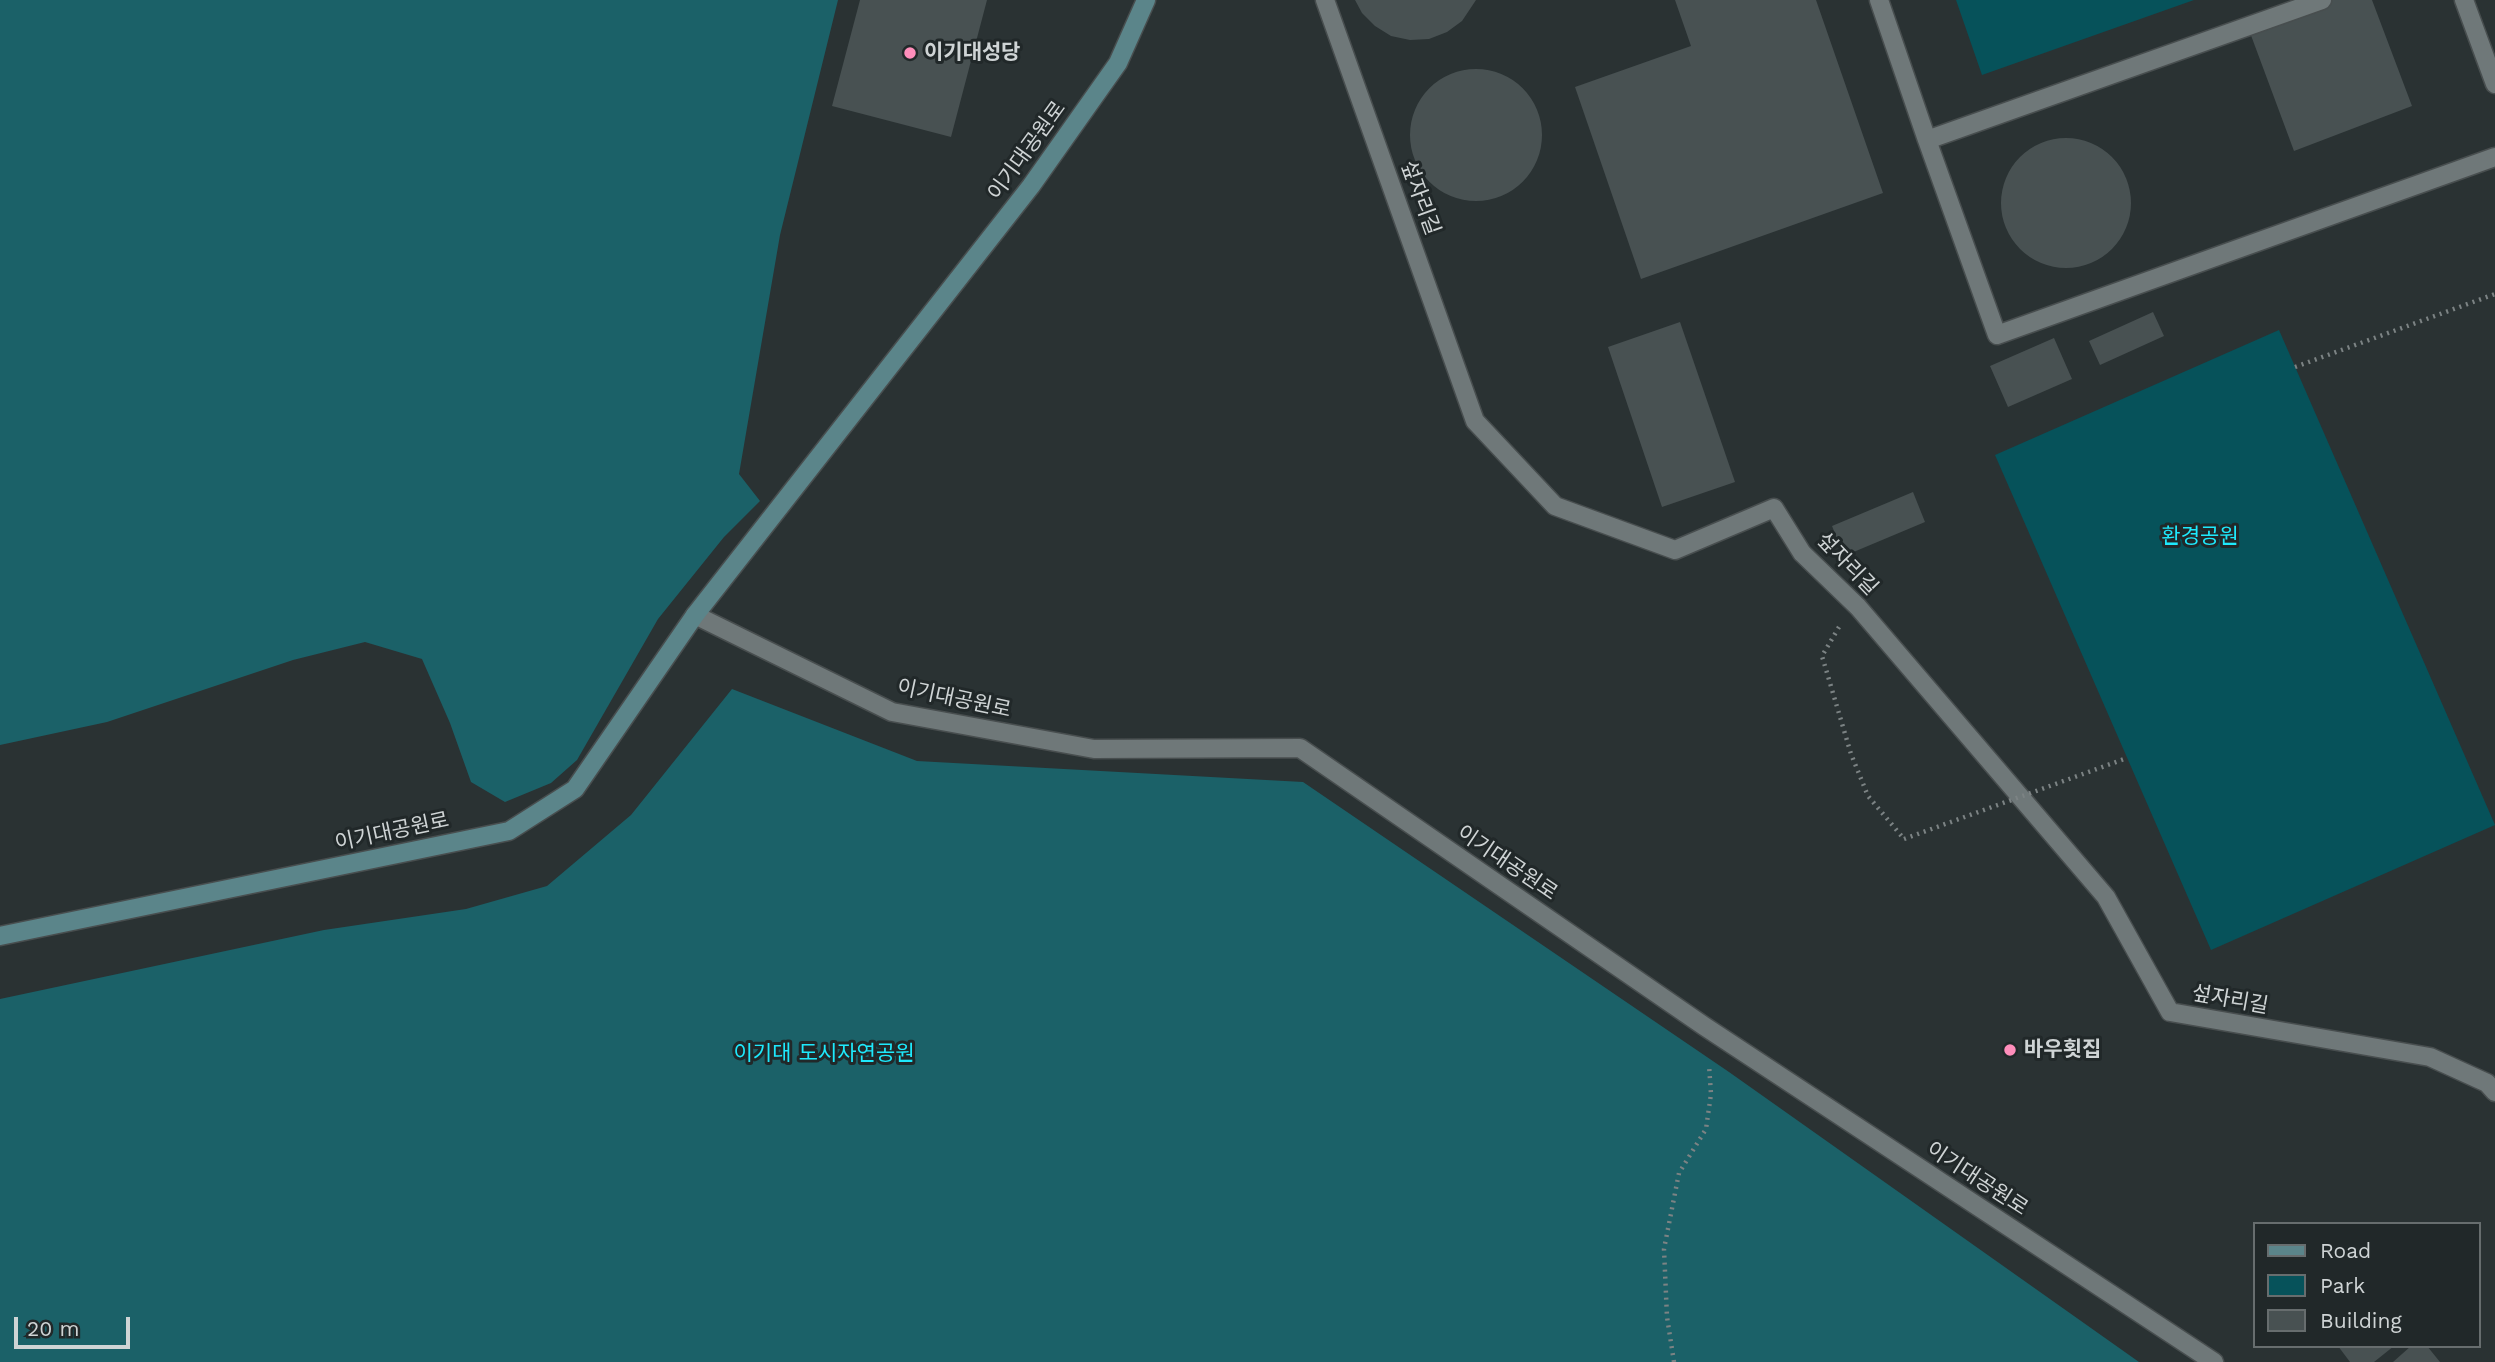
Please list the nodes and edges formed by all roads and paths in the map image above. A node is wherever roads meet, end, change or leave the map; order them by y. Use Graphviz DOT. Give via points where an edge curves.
graph roads {
  1 [pos="1146,0"];
  2 [pos="1325,0"];
  3 [pos="1878,0"];
  4 [pos="2322,0"];
  5 [pos="2464,0"];
  6 [pos="2495,84"];
  7 [pos="1927,140"];
  8 [pos="2495,157"];
  9 [pos="2495,294"];
  10 [pos="2295,367"];
  11 [pos="1858,607"];
  12 [pos="695,615"];
  13 [pos="2127,758"];
  14 [pos="0,936"];
  15 [pos="1704,1026"];
  16 [pos="2495,1092"];
  17 [pos="1674,1362"];
  18 [pos="2214,1362"];
  1 -- 12 [label="street, 이기대공원로" via="1118,63 1031,186"];
  2 -- 11 [label="street, 섶자리길" via="1475,421 1555,506 1675,550 1773,508 1802,553"];
  3 -- 7 [label="street"];
  4 -- 7 [label="street"];
  5 -- 6 [label="street"];
  7 -- 8 [label="street" via="1997,335"];
  9 -- 10 [label="path"];
  11 -- 13 [label="path, bridge" via="1838,628 1822,656 1850,754 1868,796 1904,839"];
  11 -- 16 [label="street, 섶자리길" via="2106,897 2170,1012 2430,1058 2487,1083"];
  12 -- 14 [label="street, 이기대공원로" via="575,789 509,831"];
  12 -- 15 [label="street, 이기대공원로" via="892,712 1094,749 1300,748"];
  15 -- 17 [label="path" via="1711,1094 1706,1129 1679,1174 1664,1249"];
  15 -- 18 [label="street, 이기대공원로"];
}
